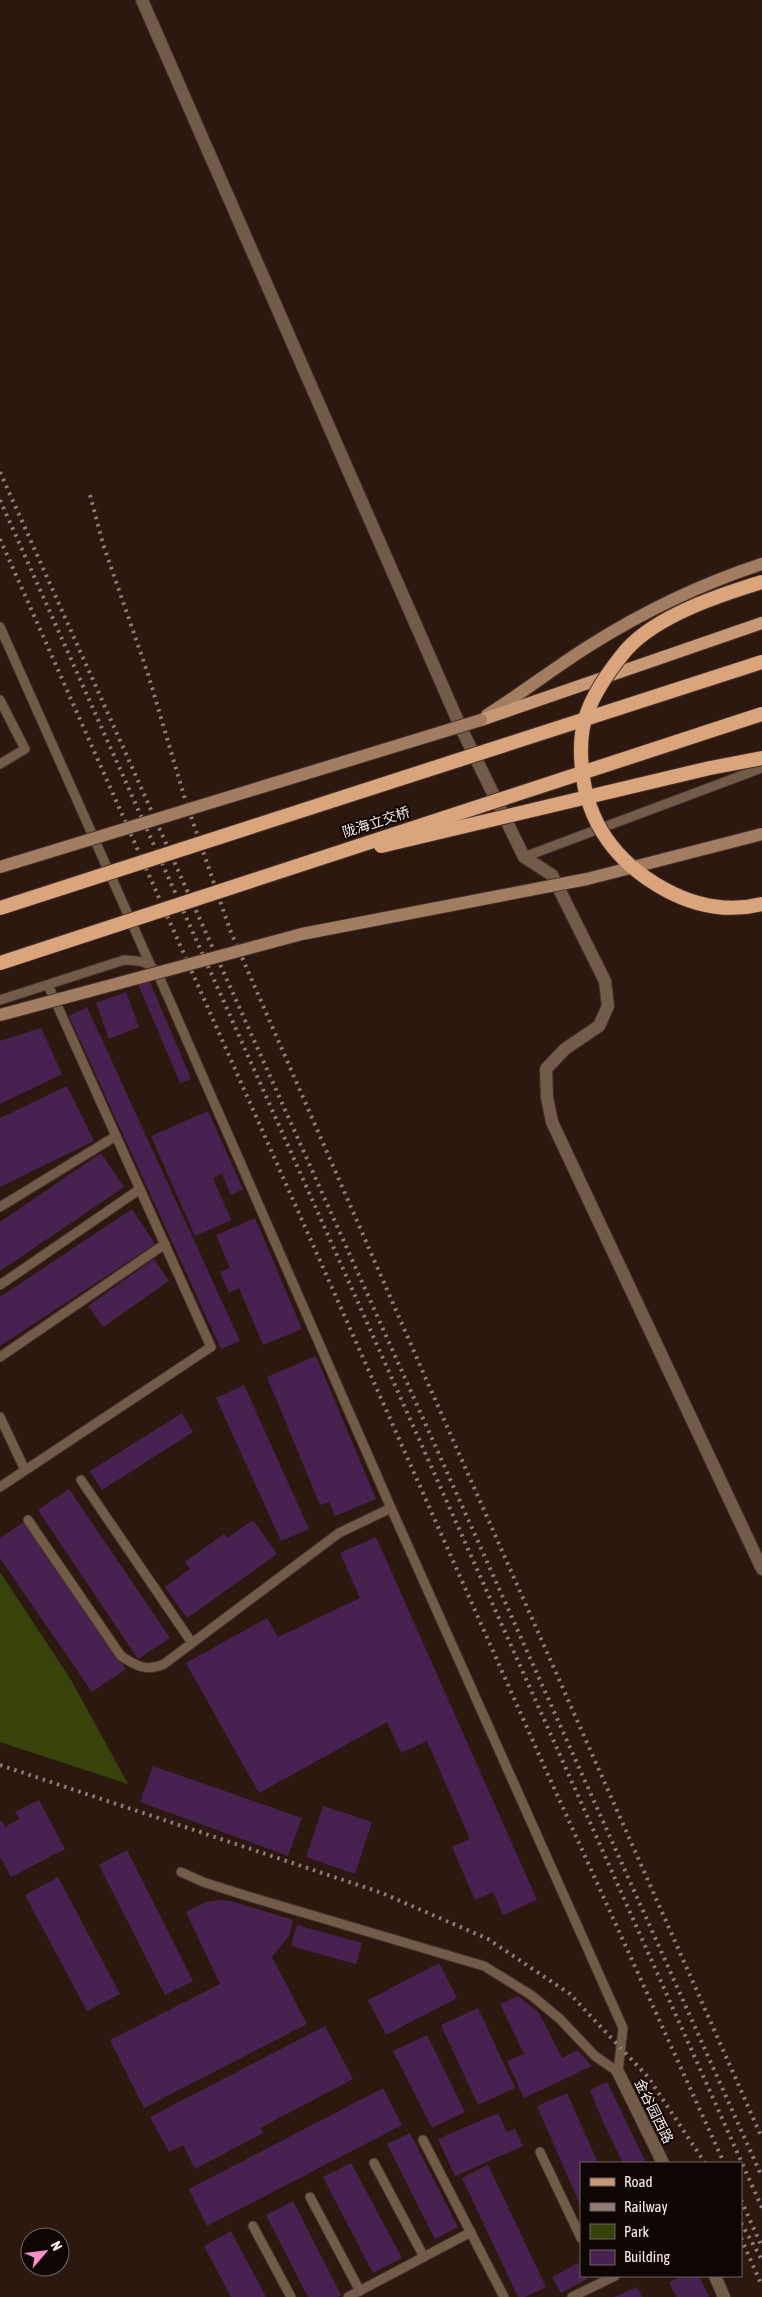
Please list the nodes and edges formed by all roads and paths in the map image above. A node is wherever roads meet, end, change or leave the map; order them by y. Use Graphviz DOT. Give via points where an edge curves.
graph roads {
  1 [pos="142,0"];
  2 [pos="762,564"];
  3 [pos="762,582"];
  4 [pos="762,623"];
  5 [pos="0,627"];
  6 [pos="762,662"];
  7 [pos="0,700"];
  8 [pos="762,714"];
  9 [pos="481,720"];
  10 [pos="762,758"];
  11 [pos="0,764"];
  12 [pos="762,768"];
  13 [pos="762,834"];
  14 [pos="95,840"];
  15 [pos="524,857"];
  16 [pos="0,868"];
  17 [pos="280,870"];
  18 [pos="762,904"];
  19 [pos="0,908"];
  20 [pos="0,963"];
  21 [pos="150,964"];
  22 [pos="48,985"];
  23 [pos="0,1000"];
  24 [pos="0,1015"];
  25 [pos="116,1136"];
  26 [pos="140,1189"];
  27 [pos="0,1207"];
  28 [pos="164,1244"];
  29 [pos="0,1285"];
  30 [pos="0,1357"];
  31 [pos="0,1417"];
  32 [pos="25,1470"];
  33 [pos="81,1480"];
  34 [pos="0,1487"];
  35 [pos="391,1508"];
  36 [pos="28,1520"];
  37 [pos="762,1569"];
  38 [pos="192,1643"];
  39 [pos="181,1872"];
  40 [pos="618,2072"];
  41 [pos="423,2140"];
  42 [pos="540,2152"];
  43 [pos="663,2162"];
  44 [pos="374,2163"];
  45 [pos="310,2197"];
  46 [pos="253,2226"];
  47 [pos="471,2232"];
  48 [pos="580,2236"];
  49 [pos="424,2257"];
  50 [pos="715,2277"];
  51 [pos="600,2279"];
  52 [pos="360,2291"];
  53 [pos="291,2297"];
  54 [pos="348,2297"];
  55 [pos="504,2297"];
  56 [pos="572,2297"];
  57 [pos="724,2297"];
  1 -- 15 [label="street" via="461,728"];
  2 -- 9 [label="main road" via="695,588 621,628 589,646"];
  3 -- 18 [label="highway, bridge" via="692,607 659,625 628,648 597,692 587,713 580,751 584,790 591,813 622,859 655,884 682,898 715,908"];
  4 -- 9 [label="main road, bridge"];
  5 -- 14 [label="lane"];
  6 -- 19 [label="highway, bridge"];
  7 -- 11 [label="lane" via="25,750"];
  8 -- 17 [label="highway, 陇海立交桥, bridge"];
  9 -- 16 [label="main road, bridge"];
  10 -- 17 [label="highway, bridge"];
  12 -- 15 [label="lane"];
  13 -- 24 [label="main road, bridge" via="587,879 302,934"];
  14 -- 16 [label="lane"];
  14 -- 21 [label="lane"];
  15 -- 37 [label="street" via="552,874 605,980 608,1006 599,1026 565,1049 546,1069 552,1122"];
  17 -- 20 [label="highway, 陇海立交桥, bridge"];
  21 -- 22 [label="lane" via="124,960"];
  21 -- 35 [label="lane" via="162,983"];
  22 -- 23 [label="lane"];
  22 -- 25 [label="lane"];
  25 -- 26 [label="lane"];
  25 -- 27 [label="lane"];
  26 -- 28 [label="lane"];
  26 -- 29 [label="lane"];
  28 -- 30 [label="lane"];
  28 -- 32 [label="lane" via="211,1347"];
  31 -- 32 [label="lane"];
  32 -- 34 [label="lane"];
  33 -- 38 [label="lane"];
  35 -- 38 [label="lane" via="339,1533"];
  35 -- 40 [label="lane" via="623,2028"];
  36 -- 38 [label="lane" via="121,1656 136,1666 153,1669"];
  39 -- 40 [label="lane" via="247,1896 484,1966 531,1996 560,2019 595,2056"];
  40 -- 43 [label="street, 金谷园西路"];
  41 -- 47 [label="lane"];
  42 -- 48 [label="lane"];
  44 -- 49 [label="lane"];
  45 -- 52 [label="lane"];
  46 -- 53 [label="lane"];
  47 -- 49 [label="lane"];
  47 -- 55 [label="lane"];
  49 -- 52 [label="lane"];
  50 -- 57 [label="street"];
  51 -- 56 [label="lane"];
  52 -- 54 [label="lane"];
}
